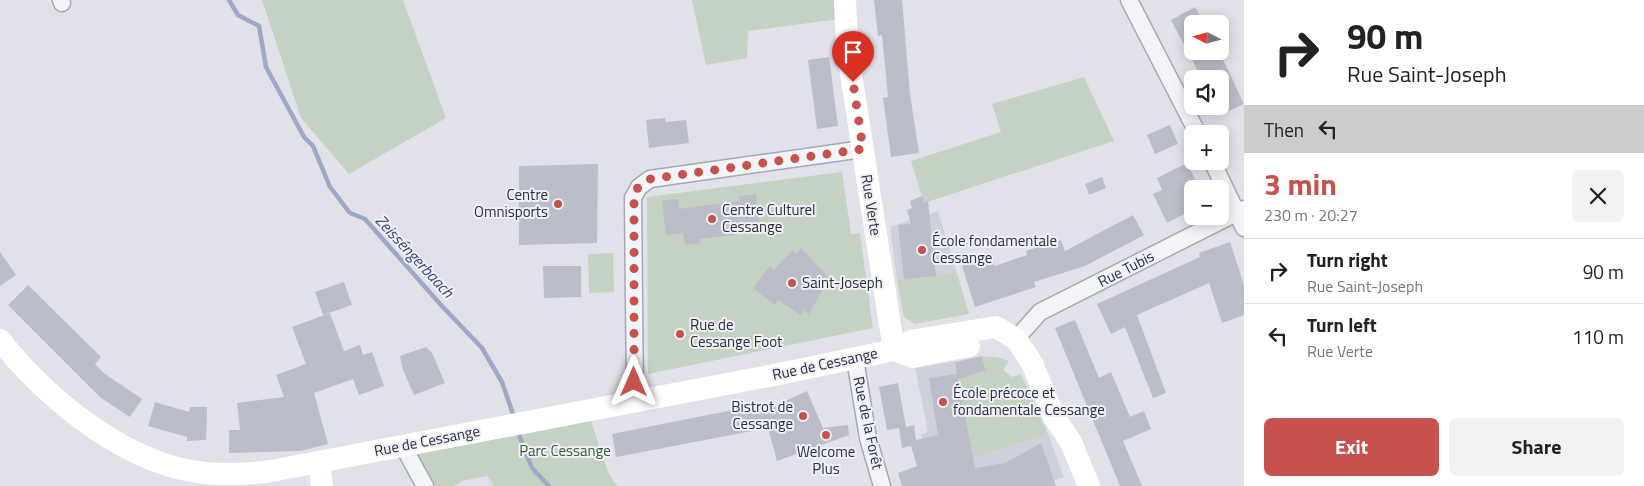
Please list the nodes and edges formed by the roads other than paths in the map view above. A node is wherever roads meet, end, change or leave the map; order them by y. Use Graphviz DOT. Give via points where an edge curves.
graph roads {
  1 [pos="845,0"];
  2 [pos="1129,0"];
  3 [pos="1193,125"];
  4 [pos="863,149"];
  5 [pos="1217,170"];
  6 [pos="1241,210"];
  7 [pos="1244,228"];
  8 [pos="1016,339"];
  9 [pos="0,340"];
  10 [pos="894,350"];
  11 [pos="855,359"];
  12 [pos="635,402"];
  13 [pos="403,446"];
  14 [pos="319,462"];
  15 [pos="875,483"];
  16 [pos="322,486"];
  17 [pos="424,486"];
  18 [pos="1089,486"];
  1 -- 4 [label="main road, Rue Verte" via="848,48"];
  2 -- 3 [label="street"];
  4 -- 10 [label="main road, Rue Verte"];
  4 -- 12 [label="street" via="650,179 638,187 634,198"];
  5 -- 6 [label="street"];
  6 -- 7 [label="street"];
  6 -- 8 [label="street, Rue Tubis" via="1040,312"];
  8 -- 10 [label="main road, Rue de Cessange" via="913,357"];
  8 -- 18 [label="main road" via="1032,363 1054,417 1071,442"];
  9 -- 14 [label="main road, Rue de Cessange" via="49,393 91,426 165,464 204,473 232,474"];
  10 -- 11 [label="main road, Rue de Cessange"];
  11 -- 12 [label="main road, Rue de Cessange"];
  11 -- 15 [label="street, Rue de la Forêt"];
  12 -- 13 [label="main road, Rue de Cessange"];
  13 -- 14 [label="main road, Rue de Cessange"];
  13 -- 17 [label="street"];
  14 -- 16 [label="main road"];
}
